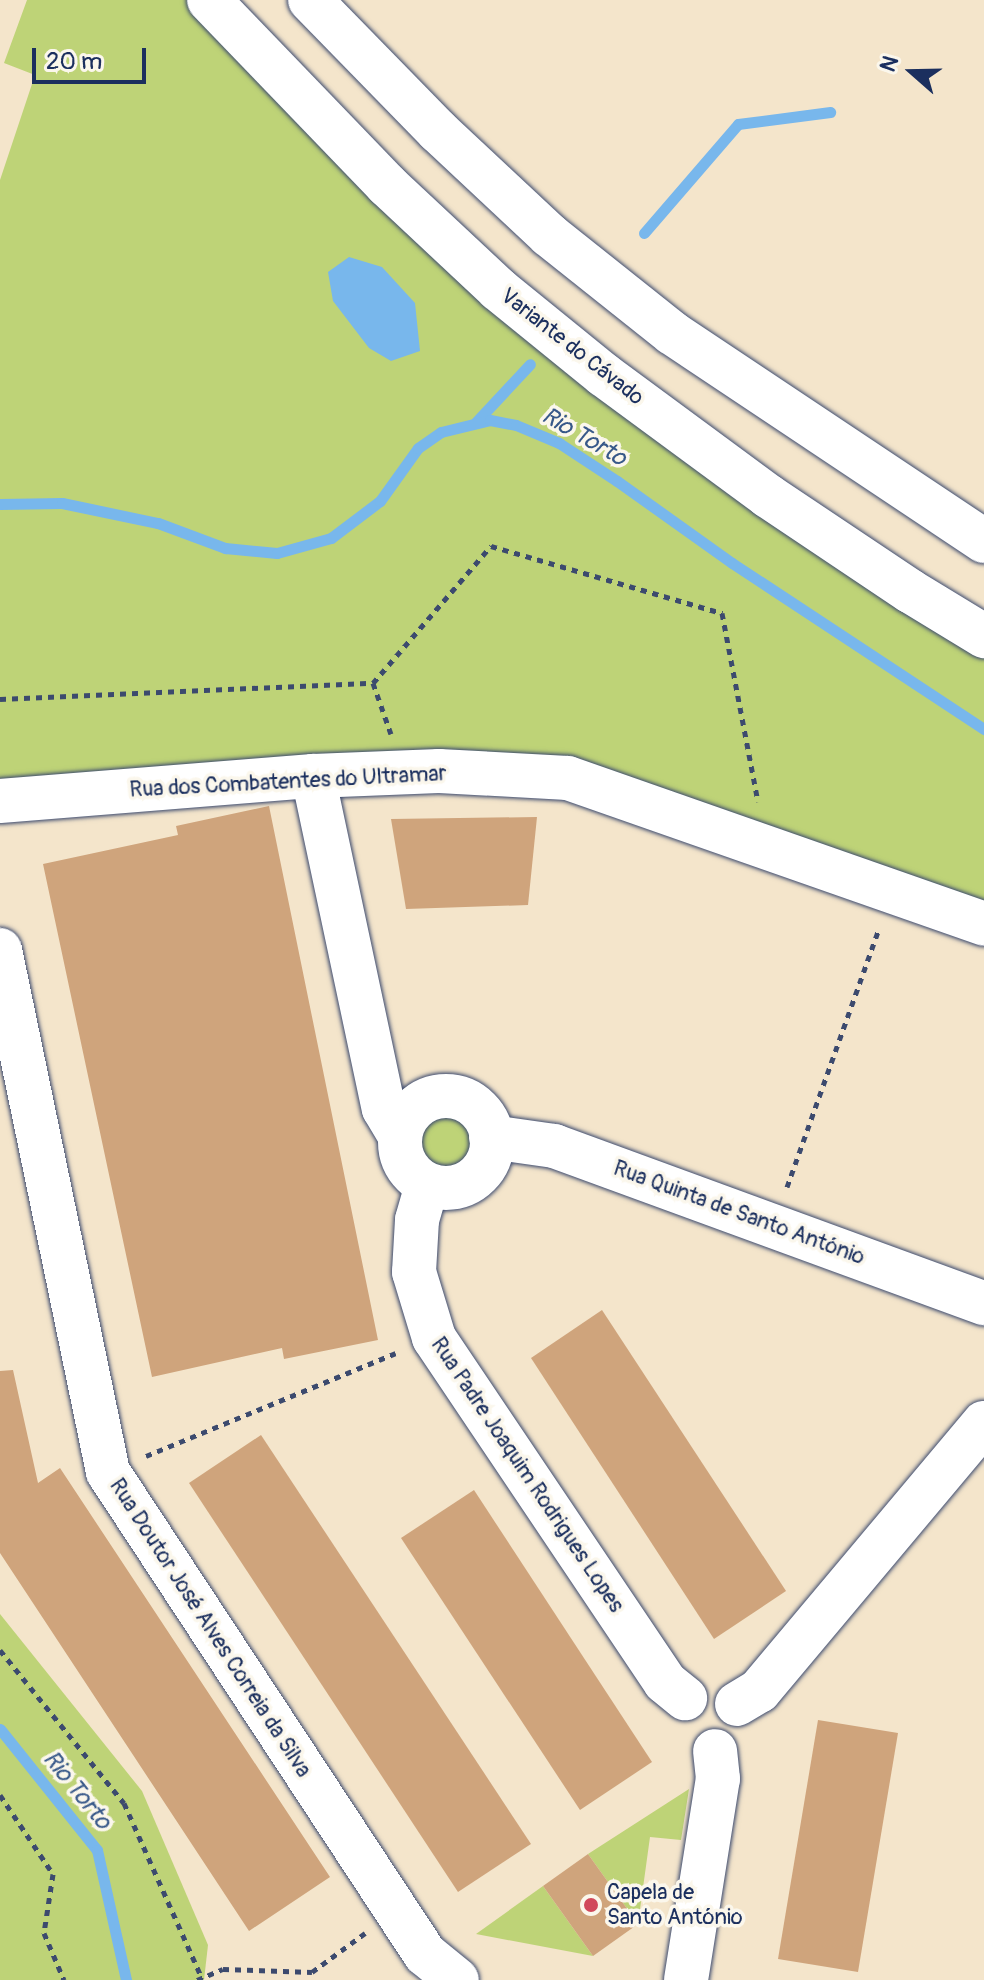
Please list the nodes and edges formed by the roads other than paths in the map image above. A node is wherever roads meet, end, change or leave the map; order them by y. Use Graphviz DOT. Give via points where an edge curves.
graph roads {
  1 [pos="209,0"];
  2 [pos="310,0"];
  3 [pos="984,541"];
  4 [pos="984,636"];
  5 [pos="313,776"];
  6 [pos="0,801"];
  7 [pos="984,924"];
  8 [pos="0,950"];
  9 [pos="400,1136"];
  10 [pos="491,1137"];
  11 [pos="427,1185"];
  12 [pos="984,1303"];
  13 [pos="984,1423"];
  14 [pos="685,1698"];
  15 [pos="737,1704"];
  16 [pos="715,1751"];
  17 [pos="457,1980"];
  18 [pos="686,1980"];
  1 -- 4 [label="street, Variante do Cávado" via="387,185 510,299 768,496"];
  2 -- 3 [label="street" via="549,235 672,333"];
  5 -- 6 [label="street, Rua dos Combatentes do Ultramar"];
  5 -- 7 [label="street, Rua dos Combatentes do Ultramar" via="568,778"];
  5 -- 9 [label="street" via="384,1109"];
  8 -- 17 [label="street, Rua Doutor José Alves Correia da Silva" via="108,1472 425,1954"];
  9 -- 10 [label="street" via="413,1110 438,1097 467,1101 487,1122"];
  9 -- 11 [label="street" via="406,1165"];
  10 -- 11 [label="street" via="478,1174 455,1187"];
  10 -- 12 [label="street, Rua Quinta de Santo António" via="554,1146"];
  11 -- 14 [label="street, Rua Padre Joaquim Rodrigues Lopes" via="417,1220 414,1272 434,1338 665,1682"];
  13 -- 15 [label="street" via="759,1691"];
  14 -- 15 [label="street" via="713,1688"];
  14 -- 16 [label="street" via="678,1716 681,1736 696,1749"];
  15 -- 16 [label="street" via="738,1733 733,1742"];
  16 -- 18 [label="street" via="718,1779"];
}
